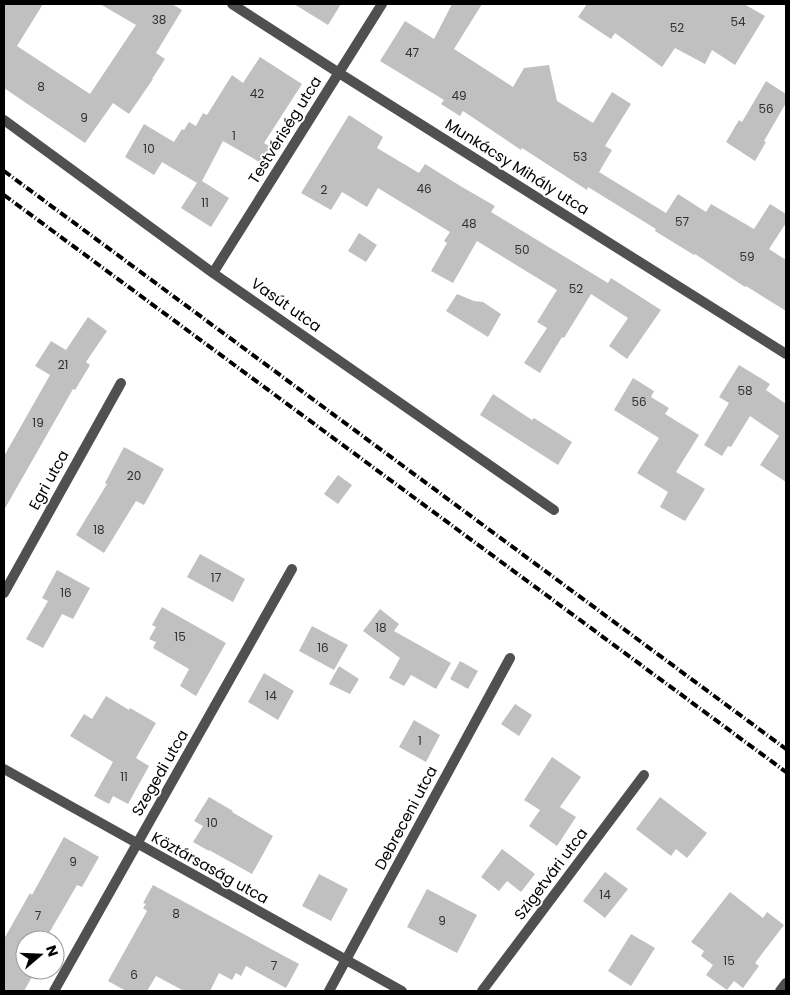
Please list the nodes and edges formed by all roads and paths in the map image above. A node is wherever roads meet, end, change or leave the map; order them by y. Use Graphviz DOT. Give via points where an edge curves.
graph roads {
  1 [pos="232,4"];
  2 [pos="382,4"];
  3 [pos="339,74"];
  4 [pos="4,120"];
  5 [pos="213,273"];
  6 [pos="786,354"];
  7 [pos="121,383"];
  8 [pos="554,510"];
  9 [pos="292,569"];
  10 [pos="4,593"];
  11 [pos="510,658"];
  12 [pos="4,769"];
  13 [pos="644,775"];
  14 [pos="137,844"];
  15 [pos="346,960"];
  16 [pos="786,982"];
  17 [pos="54,991"];
  18 [pos="329,991"];
  19 [pos="402,991"];
  20 [pos="482,991"];
  21 [pos="780,991"];
  1 -- 3 [label="street, Munkácsy Mihály utca"];
  2 -- 3 [label="street, Testvériség utca"];
  3 -- 5 [label="street, Testvériség utca"];
  3 -- 6 [label="street, Munkácsy Mihály utca"];
  4 -- 5 [label="street, Vasút utca"];
  5 -- 8 [label="street, Vasút utca"];
  7 -- 10 [label="street, Egri utca"];
  9 -- 14 [label="street, Szegedi utca"];
  11 -- 15 [label="street, Debreceni utca"];
  12 -- 14 [label="street, Köztársaság utca"];
  13 -- 20 [label="street, Szigetvári utca"];
  14 -- 15 [label="street, Köztársaság utca"];
  14 -- 17 [label="street, Szegedi utca"];
  15 -- 18 [label="street, Debreceni utca"];
  15 -- 19 [label="street, Köztársaság utca"];
  16 -- 21 [label="street"];
}
